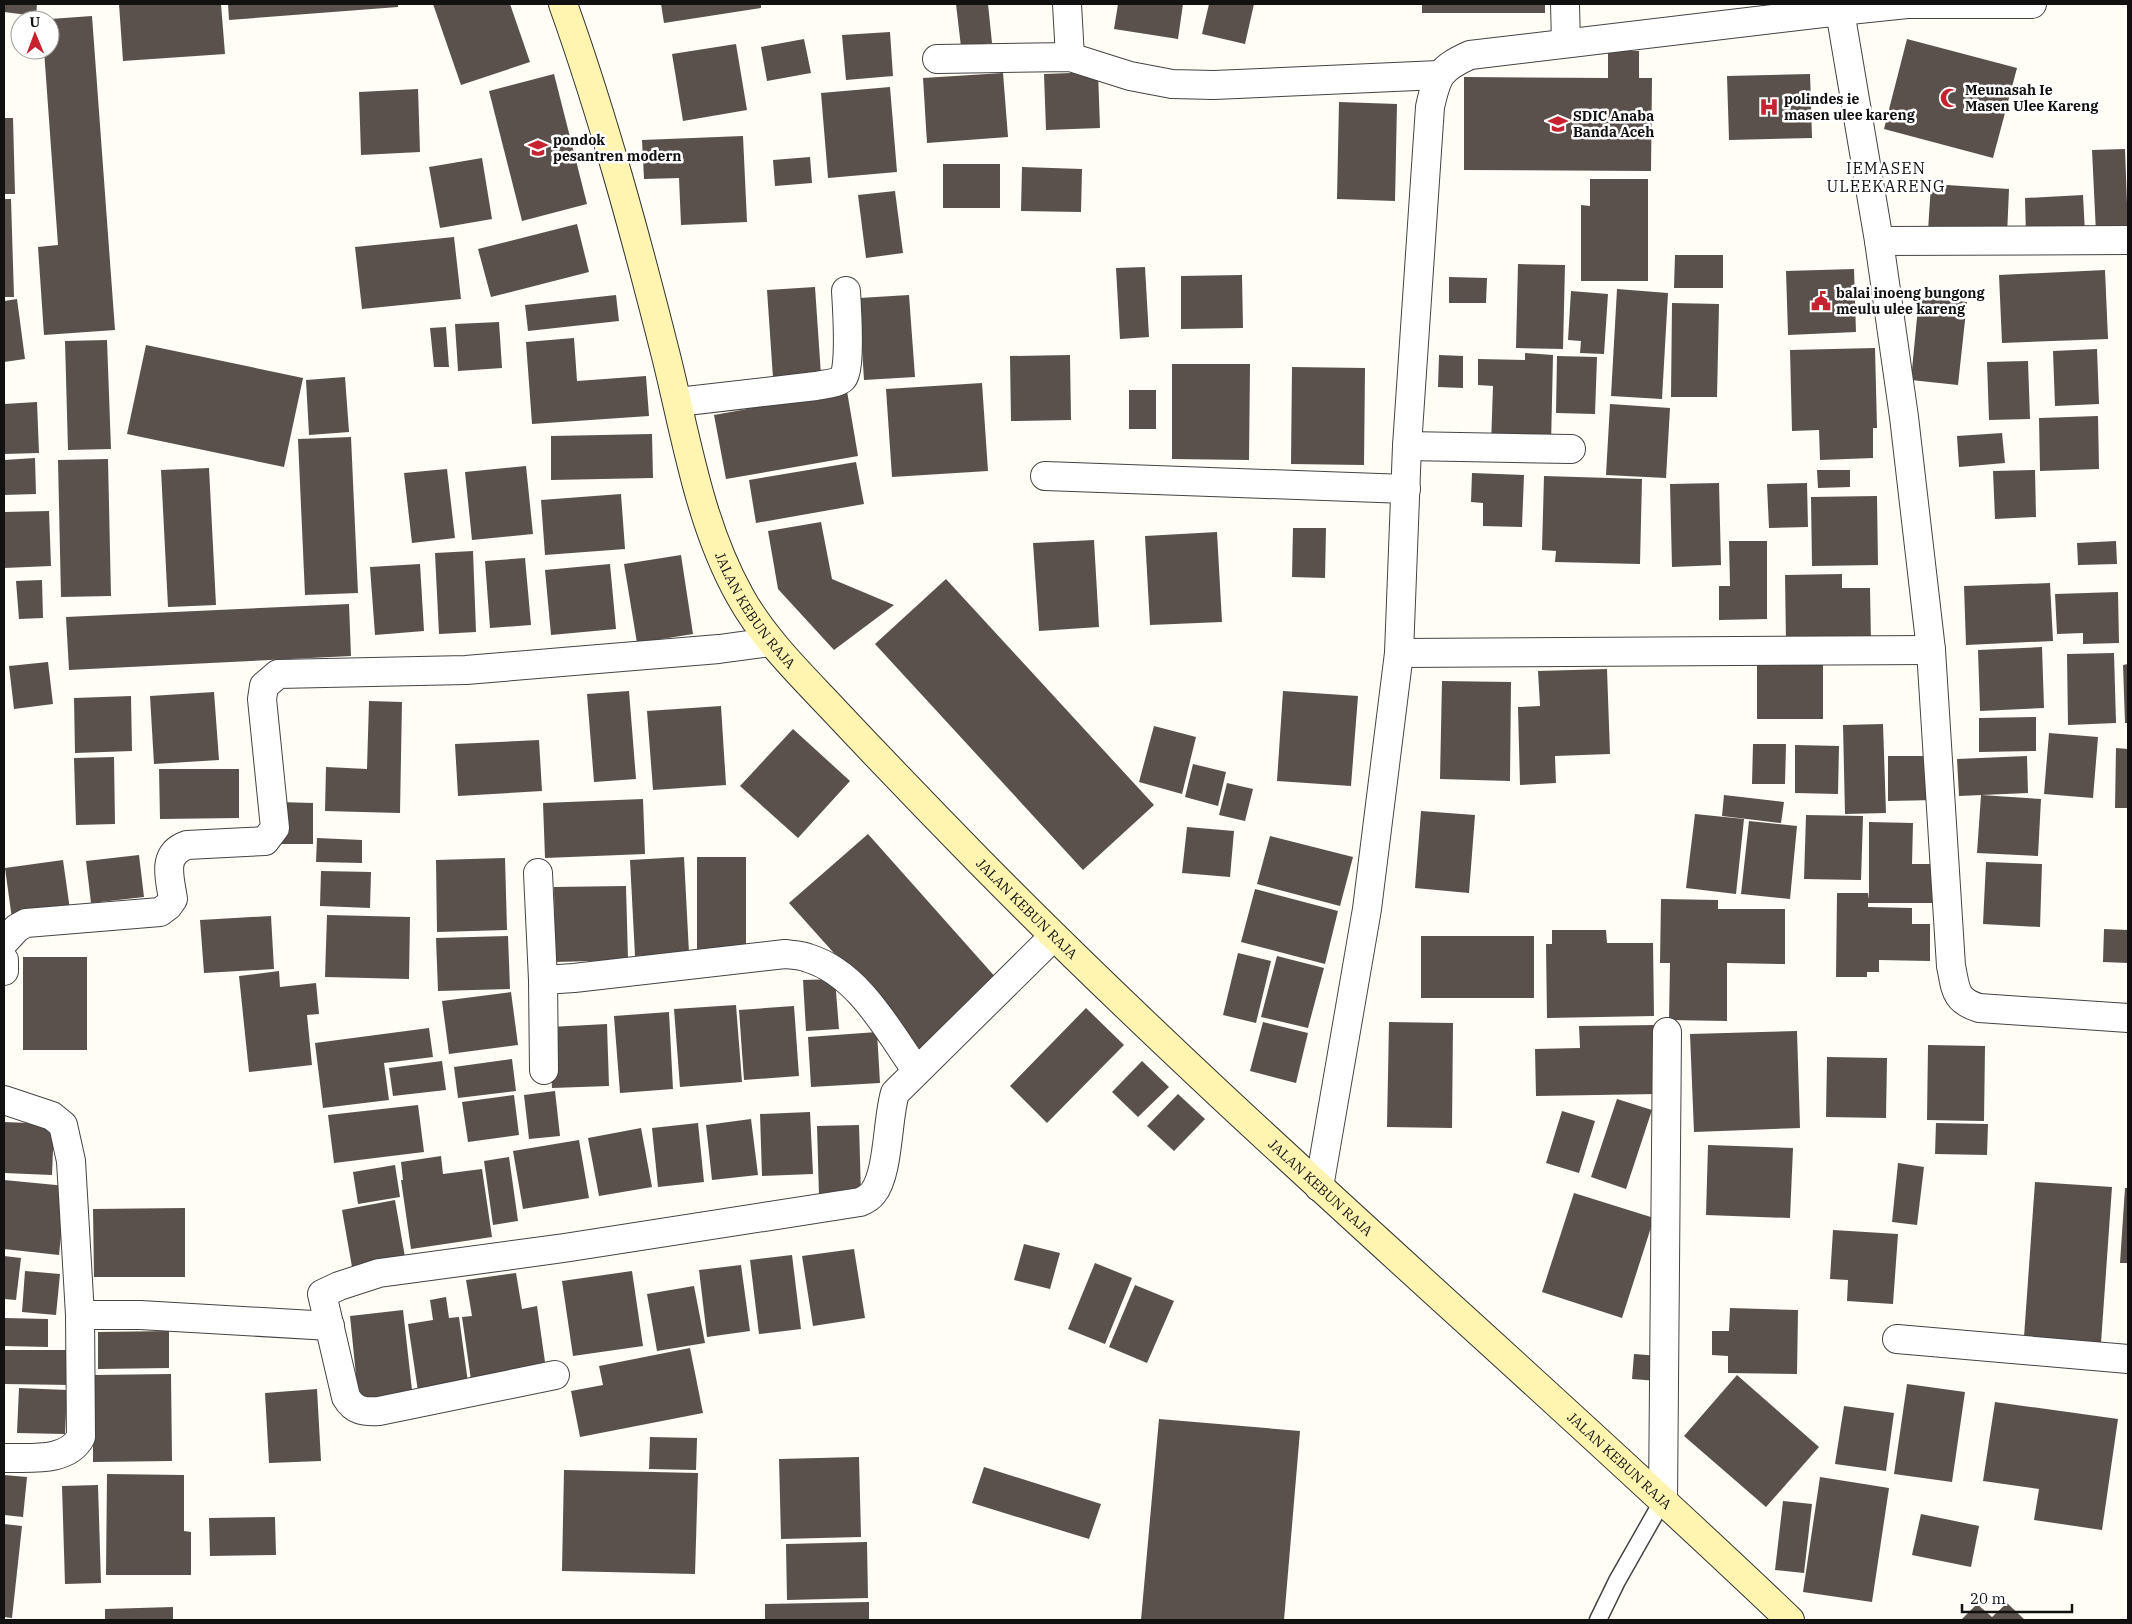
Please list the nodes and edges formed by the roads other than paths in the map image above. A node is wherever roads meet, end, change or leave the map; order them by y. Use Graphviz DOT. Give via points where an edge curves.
graph roads {
  1 [pos="563,4"];
  2 [pos="1067,4"];
  3 [pos="1565,4"];
  4 [pos="2032,4"];
  5 [pos="1840,8"];
  6 [pos="1566,43"];
  7 [pos="1070,58"];
  8 [pos="937,59"];
  9 [pos="1440,75"];
  10 [pos="2128,240"];
  11 [pos="1879,241"];
  12 [pos="846,291"];
  13 [pos="678,402"];
  14 [pos="1407,446"];
  15 [pos="1571,449"];
  16 [pos="1045,476"];
  17 [pos="1406,489"];
  18 [pos="771,642"];
  19 [pos="1931,650"];
  20 [pos="1399,653"];
  21 [pos="538,872"];
  22 [pos="1053,937"];
  23 [pos="4,942"];
  24 [pos="4,960"];
  25 [pos="4,971"];
  26 [pos="543,980"];
  27 [pos="2128,1018"];
  28 [pos="1666,1032"];
  29 [pos="544,1070"];
  30 [pos="916,1070"];
  31 [pos="4,1100"];
  32 [pos="1320,1187"];
  33 [pos="80,1315"];
  34 [pos="330,1326"];
  35 [pos="1897,1339"];
  36 [pos="2128,1359"];
  37 [pos="555,1375"];
  38 [pos="4,1458"];
  39 [pos="1663,1500"];
  40 [pos="1598,1620"];
  41 [pos="1790,1620"];
  1 -- 13 [label="street, JALAN KEBUN RAJA" via="601,116 634,229"];
  2 -- 7 [label="street"];
  3 -- 6 [label="street"];
  4 -- 5 [label="street" via="1907,4"];
  5 -- 6 [label="street"];
  5 -- 11 [label="street"];
  6 -- 9 [label="street" via="1470,55 1451,64"];
  7 -- 8 [label="street"];
  7 -- 9 [label="street" via="1130,76 1172,84"];
  9 -- 14 [label="street" via="1430,108"];
  10 -- 11 [label="street"];
  11 -- 19 [label="street" via="1904,417"];
  12 -- 13 [label="street" via="846,373 838,382"];
  13 -- 18 [label="street, JALAN KEBUN RAJA" via="699,490 715,540 740,597"];
  14 -- 15 [label="street"];
  14 -- 17 [label="street"];
  16 -- 17 [label="street"];
  17 -- 20 [label="street"];
  18 -- 22 [label="street, JALAN KEBUN RAJA"];
  18 -- 23 [label="street" via="466,670 278,674 264,686 262,699 275,828 266,841 179,848 168,864 173,899 160,912 26,923"];
  19 -- 20 [label="street"];
  19 -- 27 [label="street" via="1951,966 1956,992 1960,999 1980,1008"];
  20 -- 32 [label="street" via="1367,910"];
  21 -- 26 [label="street"];
  22 -- 30 [label="street"];
  22 -- 32 [label="street, JALAN KEBUN RAJA"];
  24 -- 25 [label="street"];
  26 -- 29 [label="street"];
  26 -- 30 [label="street" via="771,955 808,957 830,967 847,980 864,998"];
  28 -- 39 [label="street"];
  30 -- 34 [label="street" via="895,1092 883,1170 875,1192 860,1202 379,1273 322,1294"];
  31 -- 33 [label="street" via="52,1116 63,1125 71,1161"];
  32 -- 39 [label="street, JALAN KEBUN RAJA"];
  33 -- 34 [label="street" via="140,1315"];
  33 -- 38 [label="street" via="81,1437 63,1454"];
  34 -- 37 [label="street" via="346,1397 356,1409 366,1412"];
  35 -- 36 [label="street"];
  39 -- 40 [label="lane"];
  39 -- 41 [label="street, JALAN KEBUN RAJA"];
}
